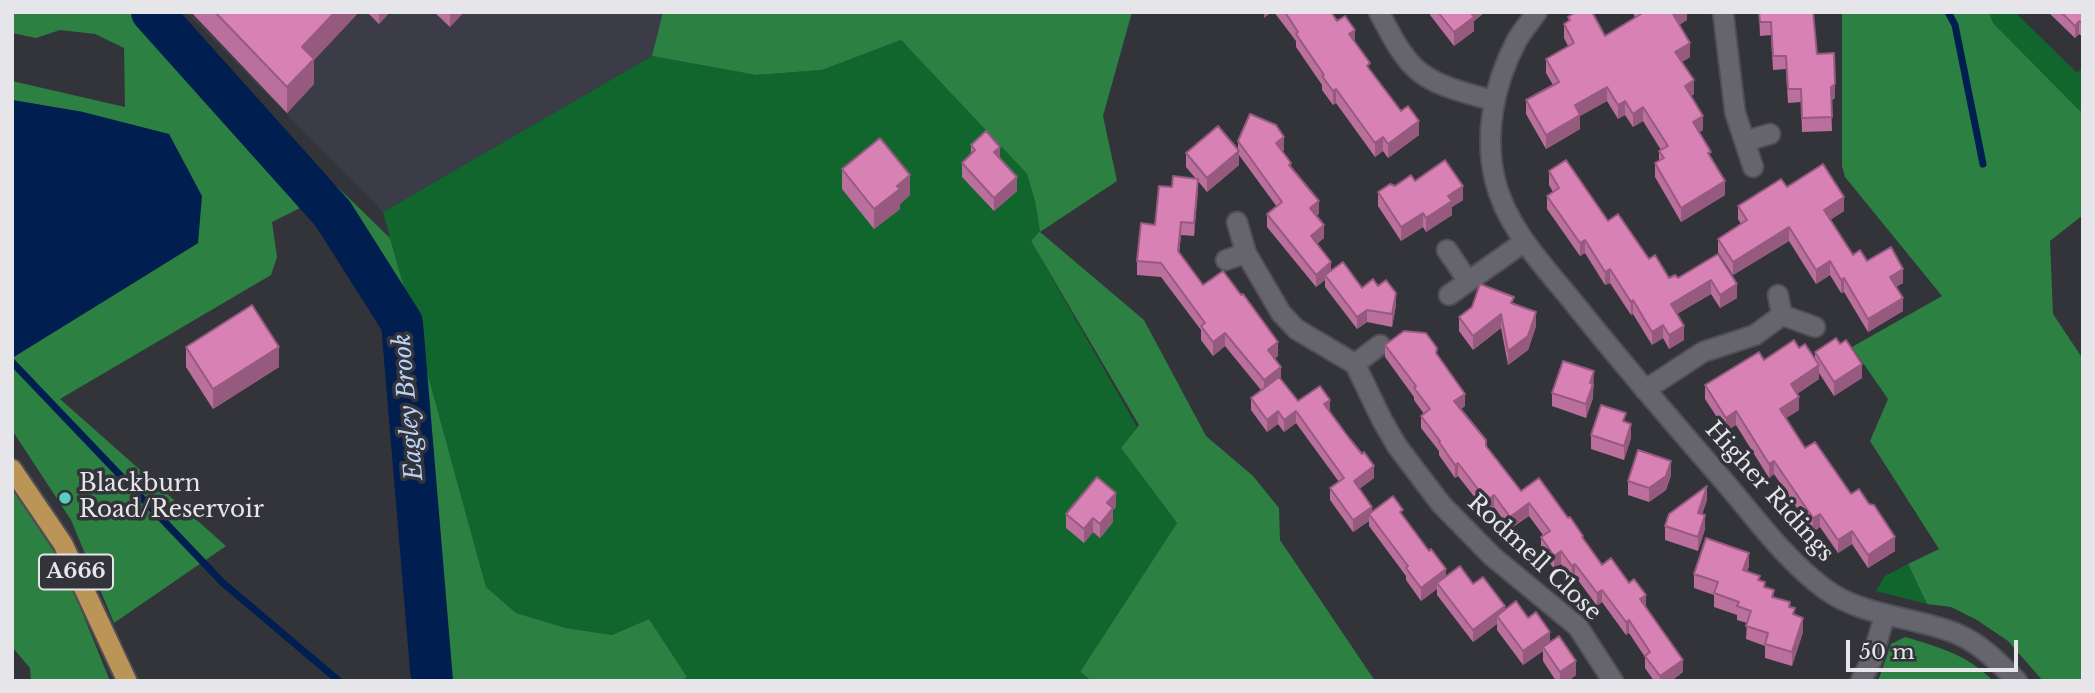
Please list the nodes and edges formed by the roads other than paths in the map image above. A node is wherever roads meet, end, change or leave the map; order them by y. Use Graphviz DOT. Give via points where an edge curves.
graph roads {
  1 [pos="1379,12"];
  2 [pos="1537,12"];
  3 [pos="1723,12"];
  4 [pos="1494,101"];
  5 [pos="1770,134"];
  6 [pos="1745,141"];
  7 [pos="1753,167"];
  8 [pos="1237,222"];
  9 [pos="1524,242"];
  10 [pos="1447,250"];
  11 [pos="1246,253"];
  12 [pos="1226,260"];
  13 [pos="1468,281"];
  14 [pos="1449,295"];
  15 [pos="1778,295"];
  16 [pos="1782,315"];
  17 [pos="1815,327"];
  18 [pos="1380,345"];
  19 [pos="1355,364"];
  20 [pos="1645,390"];
  21 [pos="12,469"];
  22 [pos="1885,614"];
  23 [pos="127,681"];
  24 [pos="1613,681"];
  25 [pos="1861,681"];
  26 [pos="2017,681"];
  1 -- 4 [label="street" via="1416,69 1438,82"];
  2 -- 4 [label="street, Higher Ridings" via="1517,40"];
  3 -- 6 [label="street" via="1735,112"];
  4 -- 9 [label="street, Higher Ridings" via="1490,141 1495,180 1506,213"];
  5 -- 6 [label="street"];
  6 -- 7 [label="street"];
  8 -- 11 [label="street"];
  9 -- 13 [label="street"];
  9 -- 20 [label="street, Higher Ridings"];
  10 -- 13 [label="street"];
  11 -- 12 [label="street"];
  11 -- 19 [label="street" via="1281,313 1296,329"];
  13 -- 14 [label="street"];
  15 -- 16 [label="street"];
  16 -- 17 [label="street"];
  16 -- 20 [label="street" via="1755,335 1703,352"];
  18 -- 19 [label="street"];
  19 -- 24 [label="street, Rodmell Close" via="1382,420 1418,476 1492,556 1578,627"];
  20 -- 22 [label="street, Higher Ridings" via="1797,566 1828,591"];
  21 -- 23 [label="highway, A666" via="63,544"];
  22 -- 25 [label="street"];
  22 -- 26 [label="street, Higher Ridings" via="1956,633 1978,645"];
}
